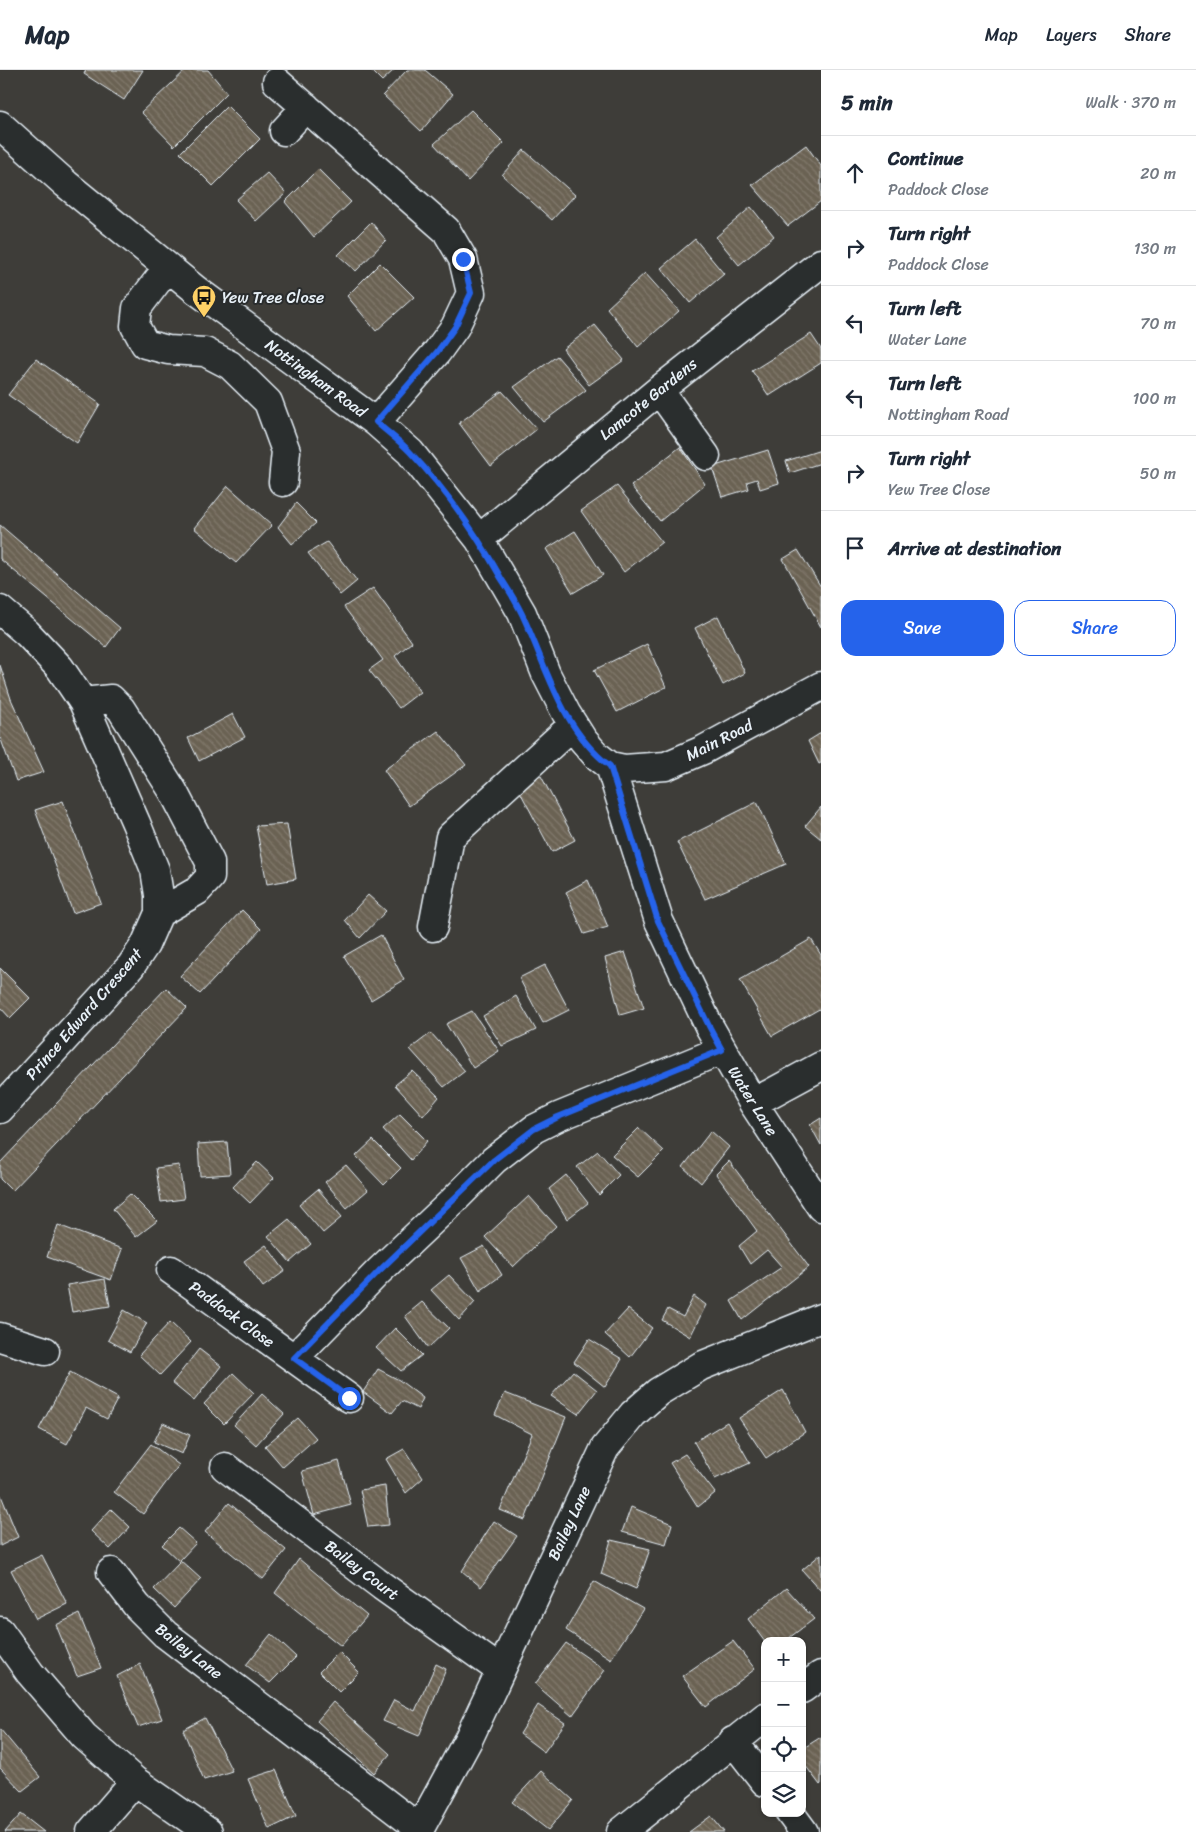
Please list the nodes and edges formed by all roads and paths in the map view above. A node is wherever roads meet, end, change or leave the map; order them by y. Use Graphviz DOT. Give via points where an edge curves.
graph roads {
  1 [pos="277,82"];
  2 [pos="306,107"];
  3 [pos="0,125"];
  4 [pos="284,131"];
  5 [pos="821,264"];
  6 [pos="168,267"];
  7 [pos="659,390"];
  8 [pos="376,422"];
  9 [pos="706,456"];
  10 [pos="283,482"];
  11 [pos="479,539"];
  12 [pos="0,610"];
  13 [pos="821,686"];
  14 [pos="83,702"];
  15 [pos="573,725"];
  16 [pos="610,766"];
  17 [pos="159,913"];
  18 [pos="433,927"];
  19 [pos="722,1050"];
  20 [pos="821,1066"];
  21 [pos="753,1103"];
  22 [pos="0,1109"];
  23 [pos="821,1207"];
  24 [pos="171,1270"];
  25 [pos="821,1318"];
  26 [pos="0,1337"];
  27 [pos="45,1351"];
  28 [pos="294,1358"];
  29 [pos="349,1398"];
  30 [pos="225,1467"];
  31 [pos="111,1572"];
  32 [pos="0,1631"];
  33 [pos="500,1670"];
  34 [pos="821,1675"];
  35 [pos="806,1686"];
  36 [pos="761,1720"];
  37 [pos="733,1741"];
  38 [pos="761,1777"];
  39 [pos="135,1781"];
  40 [pos="793,1817"];
  41 [pos="419,1830"];
  42 [pos="92,1832"];
  43 [pos="208,1832"];
  44 [pos="621,1832"];
  45 [pos="804,1832"];
  1 -- 2 [label="street"];
  2 -- 4 [label="street"];
  2 -- 8 [label="street" via="446,230 463,259 471,293 455,327 437,352"];
  3 -- 6 [label="street, Nottingham Road"];
  5 -- 7 [label="street, Lamcote Gardens"];
  6 -- 8 [label="street, Nottingham Road"];
  6 -- 10 [label="street" via="137,308 135,326 145,344 168,350 206,352 230,365 268,402 286,450"];
  7 -- 9 [label="street"];
  7 -- 11 [label="street, Lamcote Gardens"];
  8 -- 11 [label="street, Nottingham Road" via="410,452"];
  11 -- 15 [label="street, Nottingham Road" via="522,613 546,674"];
  12 -- 14 [label="street, Prince Edward Crescent" via="60,668"];
  13 -- 16 [label="street, Main Road" via="703,750 666,766 624,769"];
  14 -- 17 [label="street, Prince Edward Crescent" via="155,870"];
  14 -- 17 [label="street" via="111,699 121,709 173,791 210,862 210,878 197,891"];
  15 -- 16 [label="street, Nottingham Road" via="596,755"];
  15 -- 18 [label="street" via="450,836"];
  16 -- 19 [label="street, Water Lane" via="658,921"];
  17 -- 22 [label="street, Prince Edward Crescent" via="145,945 130,966"];
  19 -- 21 [label="street, Water Lane"];
  19 -- 28 [label="street" via="534,1129 494,1160"];
  20 -- 21 [label="street"];
  21 -- 23 [label="street, Water Lane"];
  24 -- 28 [label="street, Paddock Close"];
  25 -- 33 [label="street, Bailey Lane" via="701,1366 658,1392 633,1414 605,1448"];
  26 -- 27 [label="street"];
  28 -- 29 [label="street, Paddock Close"];
  30 -- 33 [label="street, Bailey Court"];
  31 -- 41 [label="street, Bailey Lane" via="137,1606 165,1634"];
  32 -- 39 [label="street" via="30,1673 84,1736"];
  33 -- 41 [label="street, Bailey Lane" via="469,1738"];
  34 -- 35 [label="street"];
  36 -- 37 [label="street"];
  37 -- 38 [label="street"];
  37 -- 44 [label="street"];
  39 -- 42 [label="street"];
  39 -- 43 [label="street"];
  40 -- 45 [label="street"];
}
